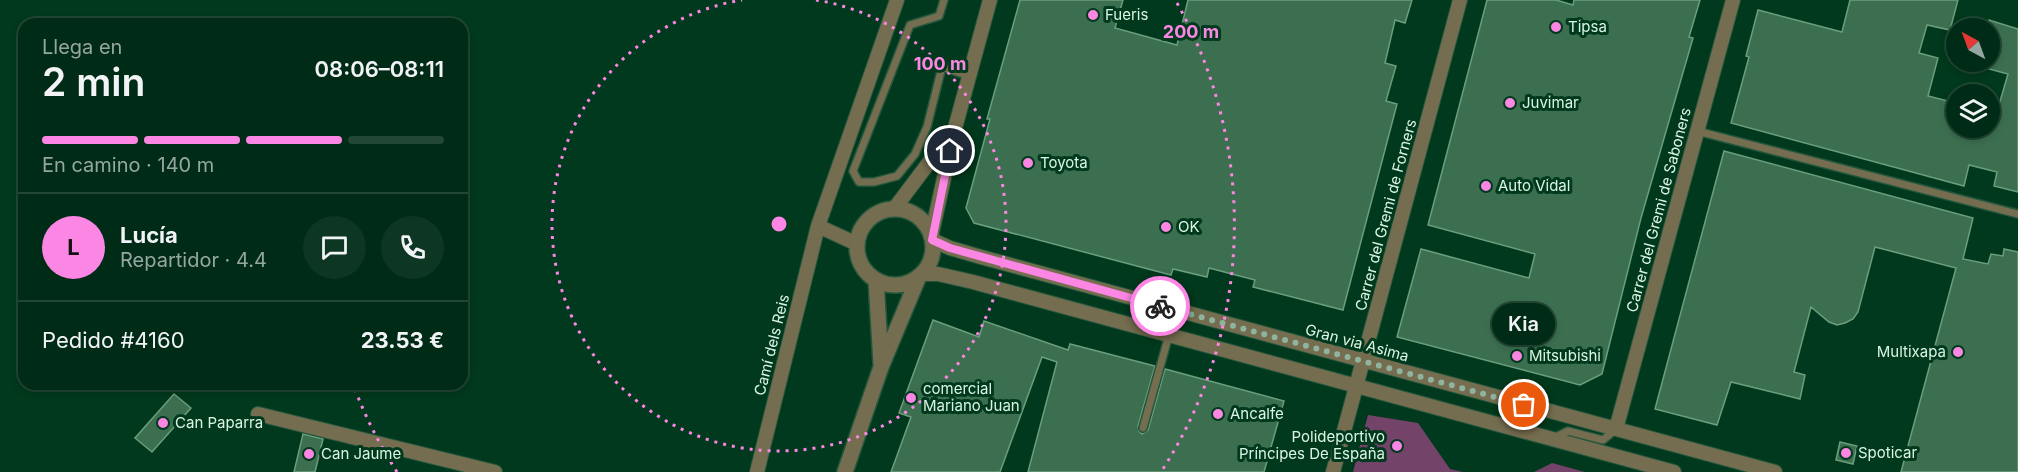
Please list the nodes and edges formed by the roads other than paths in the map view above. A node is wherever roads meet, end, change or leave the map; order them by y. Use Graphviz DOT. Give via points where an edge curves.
graph roads {
  1 [pos="897,0"];
  2 [pos="944,0"];
  3 [pos="990,0"];
  4 [pos="1460,0"];
  5 [pos="1733,0"];
  6 [pos="969,76"];
  7 [pos="955,128"];
  8 [pos="1697,130"];
  9 [pos="894,209"];
  10 [pos="2018,214"];
  11 [pos="818,226"];
  12 [pos="932,238"];
  13 [pos="857,244"];
  14 [pos="920,275"];
  15 [pos="876,280"];
  16 [pos="1169,335"];
  17 [pos="1364,362"];
  18 [pos="881,368"];
  19 [pos="1356,386"];
  20 [pos="258,414"];
  21 [pos="1143,428"];
  22 [pos="1616,429"];
  23 [pos="1552,439"];
  24 [pos="495,472"];
  25 [pos="757,472"];
  26 [pos="845,472"];
  27 [pos="1333,472"];
  28 [pos="1674,472"];
  29 [pos="1775,472"];
  1 -- 11 [label="street, Camí dels Reis"];
  2 -- 6 [label="lane" via="939,16 910,25 853,171 858,182 897,176 915,153 927,127 942,67"];
  3 -- 6 [label="street"];
  4 -- 17 [label="street, Carrer del Gremi de Forners"];
  5 -- 8 [label="street, Carrer del Gremi de Saboners"];
  6 -- 7 [label="street"];
  7 -- 9 [label="street"];
  7 -- 12 [label="street"];
  8 -- 10 [label="lane"];
  8 -- 22 [label="street, Carrer del Gremi de Saboners"];
  9 -- 12 [label="street" via="918,217"];
  9 -- 13 [label="street" via="865,223"];
  11 -- 13 [label="street"];
  11 -- 25 [label="street, Camí dels Reis"];
  12 -- 14 [label="street" via="931,258"];
  12 -- 17 [label="street, Gran via Asima" via="981,257"];
  13 -- 15 [label="street" via="861,265"];
  14 -- 15 [label="street" via="898,285"];
  14 -- 16 [label="street" via="938,274 973,282"];
  14 -- 18 [label="street"];
  15 -- 18 [label="street"];
  16 -- 19 [label="street"];
  16 -- 21 [label="lane"];
  17 -- 19 [label="street, Carrer del Gremi de Forners"];
  17 -- 22 [label="street, Gran via Asima"];
  18 -- 26 [label="street"];
  19 -- 23 [label="street"];
  19 -- 27 [label="street, Carrer del Gremi de Forners"];
  20 -- 24 [label="street"];
  22 -- 23 [label="lane" via="1603,440 1568,431"];
  22 -- 29 [label="street, Gran via Asima"];
  23 -- 28 [label="street"];
}
